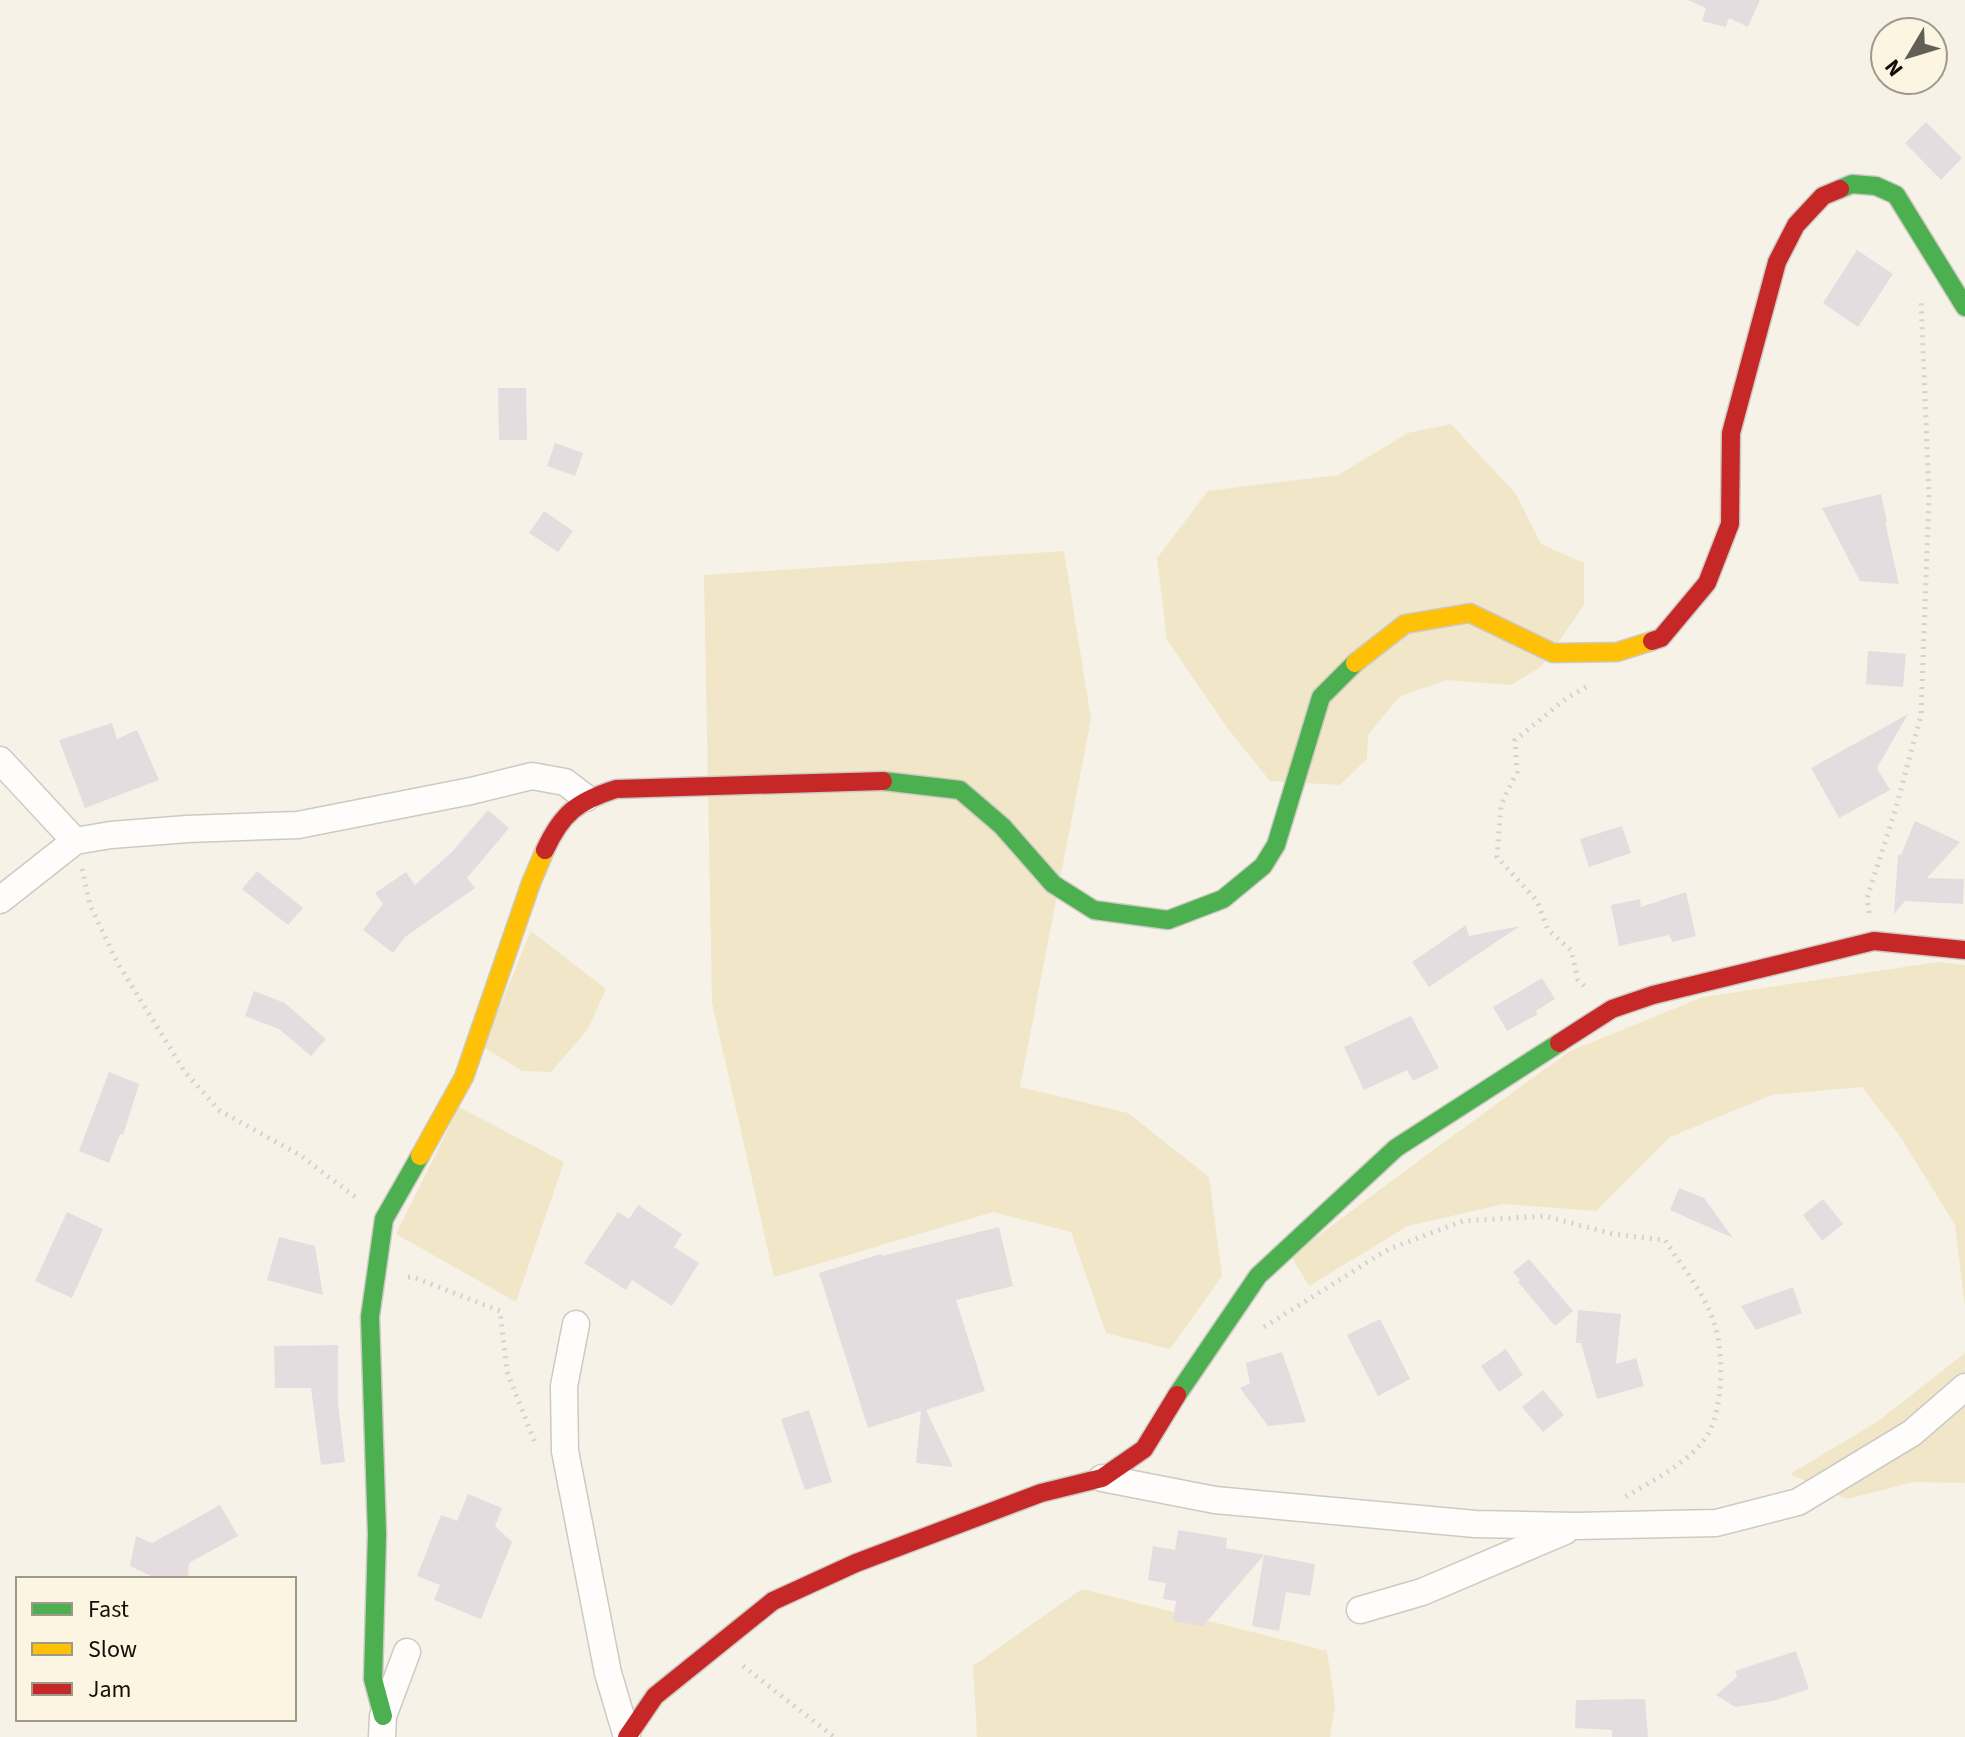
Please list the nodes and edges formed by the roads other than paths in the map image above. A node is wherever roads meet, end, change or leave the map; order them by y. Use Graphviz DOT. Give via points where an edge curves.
graph roads {
  1 [pos="1965,307"];
  2 [pos="0,760"];
  3 [pos="586,798"];
  4 [pos="75,841"];
  5 [pos="0,900"];
  6 [pos="1965,950"];
  7 [pos="576,1324"];
  8 [pos="1965,1387"];
  9 [pos="1102,1478"];
  10 [pos="1576,1526"];
  11 [pos="1360,1610"];
  12 [pos="407,1652"];
  13 [pos="383,1727"];
  14 [pos="627,1737"];
  1 -- 3 [label="street" via="1896,195 1852,184 1823,196 1796,225 1777,262 1731,433 1730,524 1707,583 1661,638 1617,652 1553,653 1470,613 1405,624 1321,697 1276,845 1263,866 1223,899 1196,911 1168,920 1094,910 1053,884 1002,826 960,790 880,781 709,784 616,789"];
  2 -- 4 [label="street"];
  3 -- 4 [label="street" via="565,782 532,776 298,825"];
  3 -- 13 [label="street" via="555,828 464,1077 384,1219 370,1317 377,1534 373,1679"];
  4 -- 5 [label="street"];
  6 -- 9 [label="street" via="1874,941 1612,1009 1384,1159 1258,1276 1144,1449"];
  7 -- 14 [label="street" via="564,1386 565,1451 608,1673"];
  8 -- 10 [label="street" via="1912,1433 1798,1502 1716,1523"];
  9 -- 10 [label="street" via="1230,1501 1475,1524"];
  9 -- 14 [label="street" via="1041,1493 856,1563 773,1601 655,1696"];
  10 -- 11 [label="street" via="1422,1592"];
  12 -- 13 [label="street"];
}
